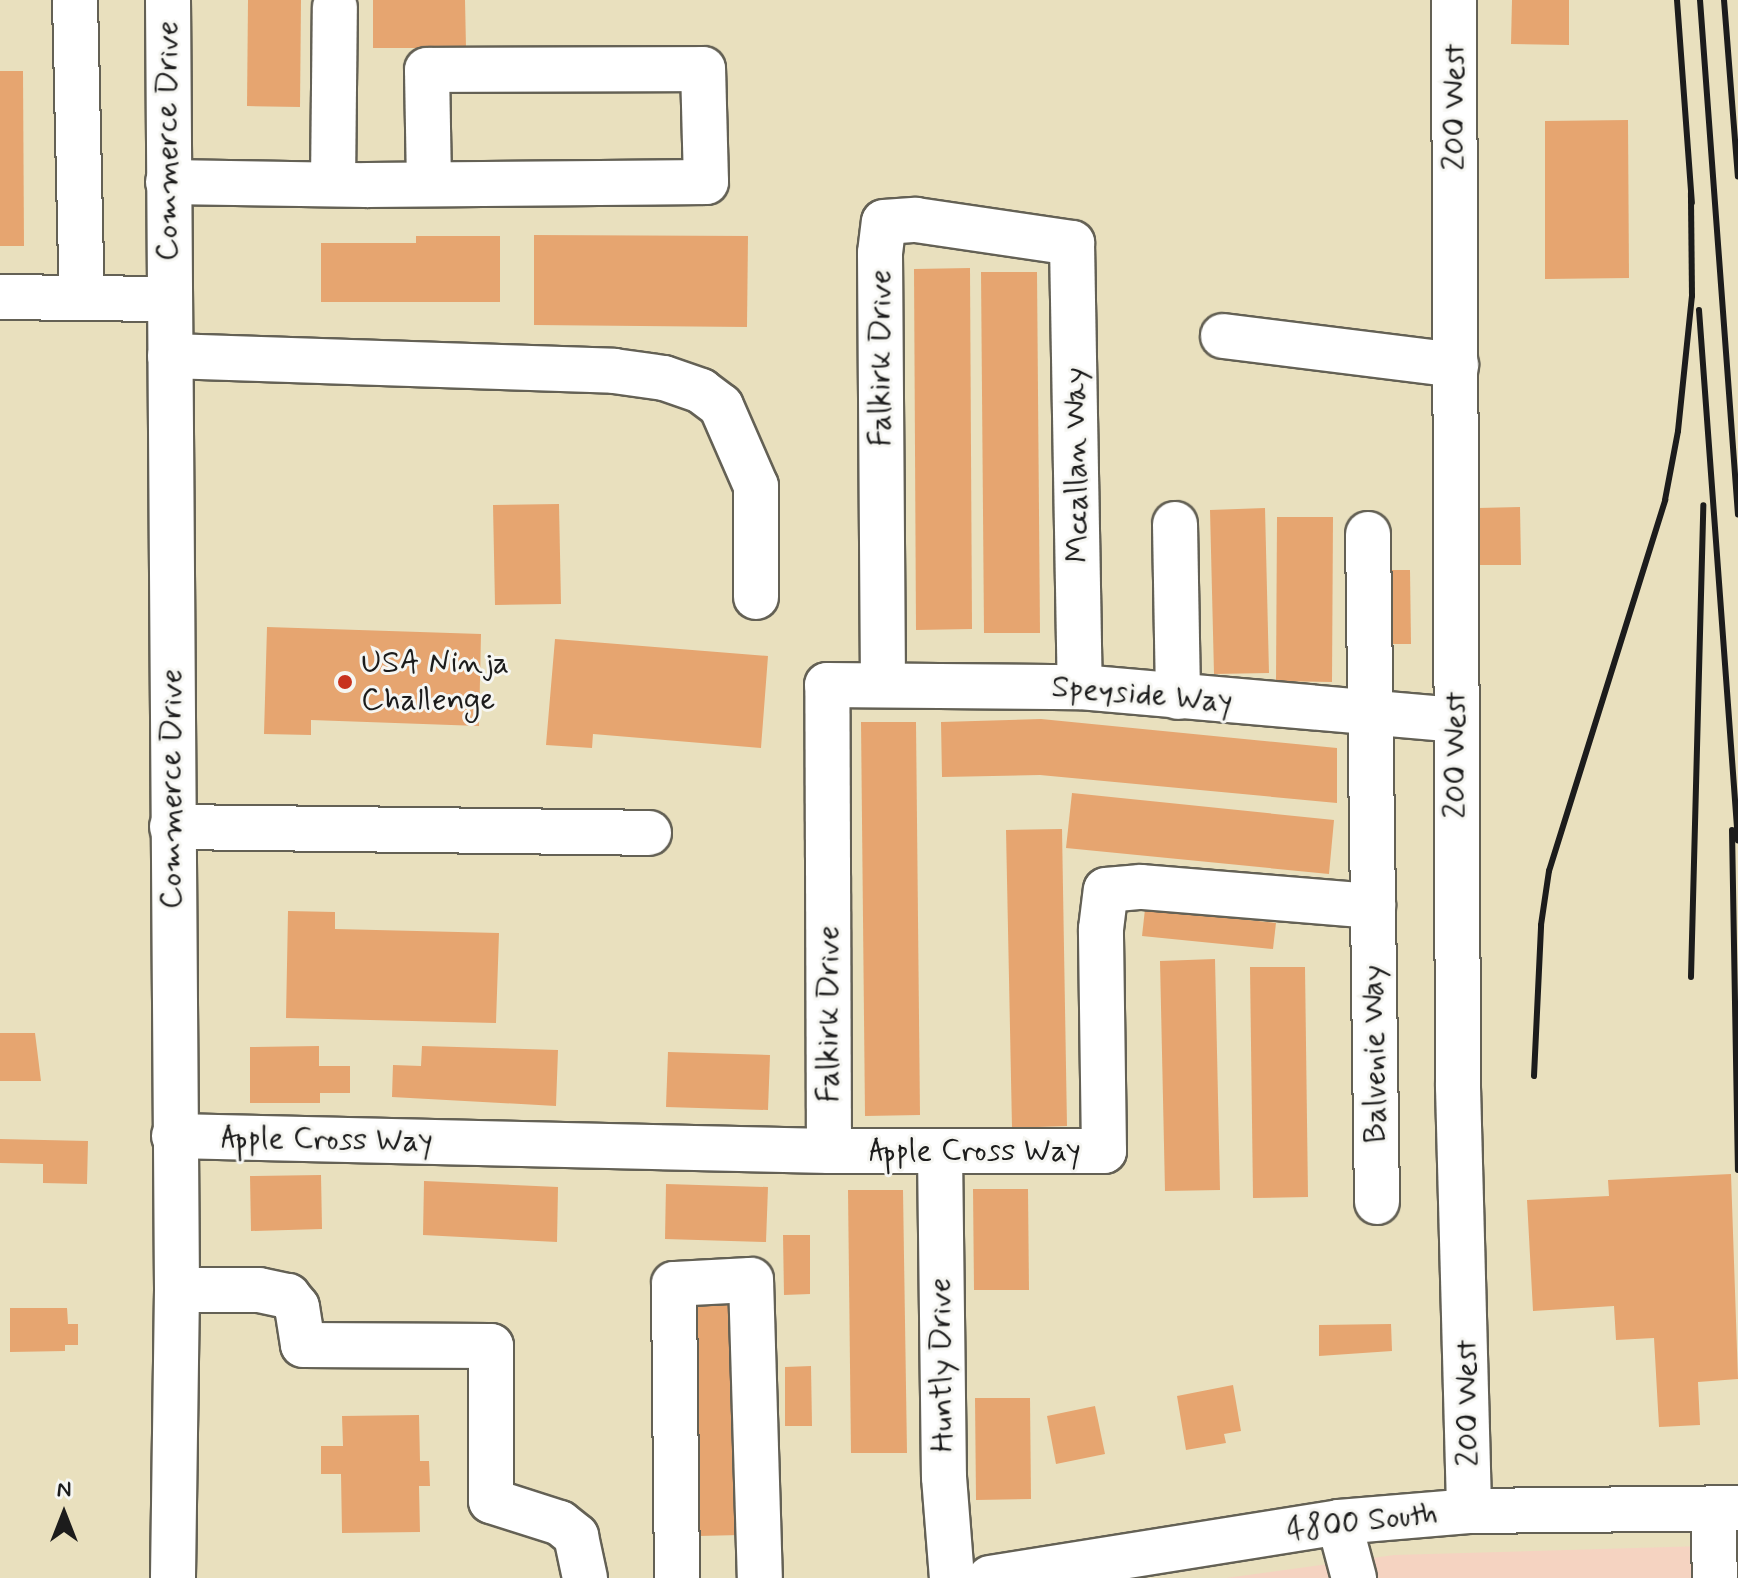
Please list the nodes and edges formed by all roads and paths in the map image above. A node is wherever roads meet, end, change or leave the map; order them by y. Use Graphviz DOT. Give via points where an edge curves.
graph roads {
  1 [pos="75,0"];
  2 [pos="168,0"];
  3 [pos="1454,0"];
  4 [pos="335,7"];
  5 [pos="168,182"];
  6 [pos="333,184"];
  7 [pos="429,184"];
  8 [pos="1072,243"];
  9 [pos="0,297"];
  10 [pos="82,298"];
  11 [pos="169,299"];
  12 [pos="1223,336"];
  13 [pos="170,356"];
  14 [pos="1456,365"];
  15 [pos="1175,524"];
  16 [pos="1368,534"];
  17 [pos="756,597"];
  18 [pos="883,684"];
  19 [pos="827,685"];
  20 [pos="1080,687"];
  21 [pos="1178,697"];
  22 [pos="1369,716"];
  23 [pos="1456,720"];
  24 [pos="172,827"];
  25 [pos="649,833"];
  26 [pos="1373,906"];
  27 [pos="174,1136"];
  28 [pos="829,1151"];
  29 [pos="940,1152"];
  30 [pos="1377,1202"];
  31 [pos="177,1290"];
  32 [pos="1725,1508"];
  33 [pos="1469,1511"];
  34 [pos="1339,1522"];
  35 [pos="173,1578"];
  36 [pos="585,1578"];
  37 [pos="677,1578"];
  38 [pos="760,1578"];
  39 [pos="952,1578"];
  40 [pos="990,1578"];
  41 [pos="1354,1578"];
  42 [pos="1715,1578"];
  1 -- 10 [label="street"];
  2 -- 5 [label="street, Commerce Drive"];
  3 -- 14 [label="street, 200 West"];
  4 -- 6 [label="street"];
  5 -- 6 [label="street"];
  5 -- 11 [label="street, Commerce Drive"];
  6 -- 7 [label="street"];
  7 -- 7 [label="street" via="706,182 703,69 427,70"];
  8 -- 18 [label="street, Falkirk Drive" via="916,220 884,222"];
  8 -- 20 [label="street, Mccallan Way"];
  9 -- 10 [label="street"];
  10 -- 11 [label="street"];
  11 -- 13 [label="street, Commerce Drive"];
  12 -- 14 [label="street"];
  13 -- 17 [label="street" via="614,371 664,378 701,391 721,406 756,486"];
  13 -- 24 [label="street, Commerce Drive"];
  14 -- 23 [label="street, 200 West"];
  15 -- 21 [label="street"];
  16 -- 22 [label="street"];
  18 -- 19 [label="street, Speyside Way"];
  18 -- 20 [label="street, Speyside Way"];
  19 -- 28 [label="street, Falkirk Drive"];
  20 -- 21 [label="street, Speyside Way"];
  21 -- 22 [label="street, Speyside Way"];
  22 -- 23 [label="street, Speyside Way"];
  22 -- 26 [label="street"];
  23 -- 33 [label="street, 200 West" via="1458,1087"];
  24 -- 25 [label="street"];
  24 -- 27 [label="street, Commerce Drive"];
  26 -- 29 [label="street, Apple Cross Way" via="1141,887 1106,890 1101,929 1104,1151"];
  26 -- 30 [label="street, Balvenie Way"];
  27 -- 28 [label="street, Apple Cross Way"];
  27 -- 31 [label="street, Commerce Drive"];
  28 -- 29 [label="street, Apple Cross Way"];
  29 -- 39 [label="street, Huntly Drive" via="944,1477"];
  31 -- 35 [label="street, Commerce Drive"];
  31 -- 36 [label="street" via="259,1290 288,1296 297,1307 303,1345 491,1346 491,1501 560,1523 576,1536"];
  32 -- 33 [label="street, 4800 South"];
  32 -- 42 [label="street"];
  33 -- 34 [label="street, 4800 South"];
  34 -- 40 [label="street, 4800 South"];
  34 -- 41 [label="street"];
  37 -- 38 [label="street" via="674,1284 751,1280"];
}
